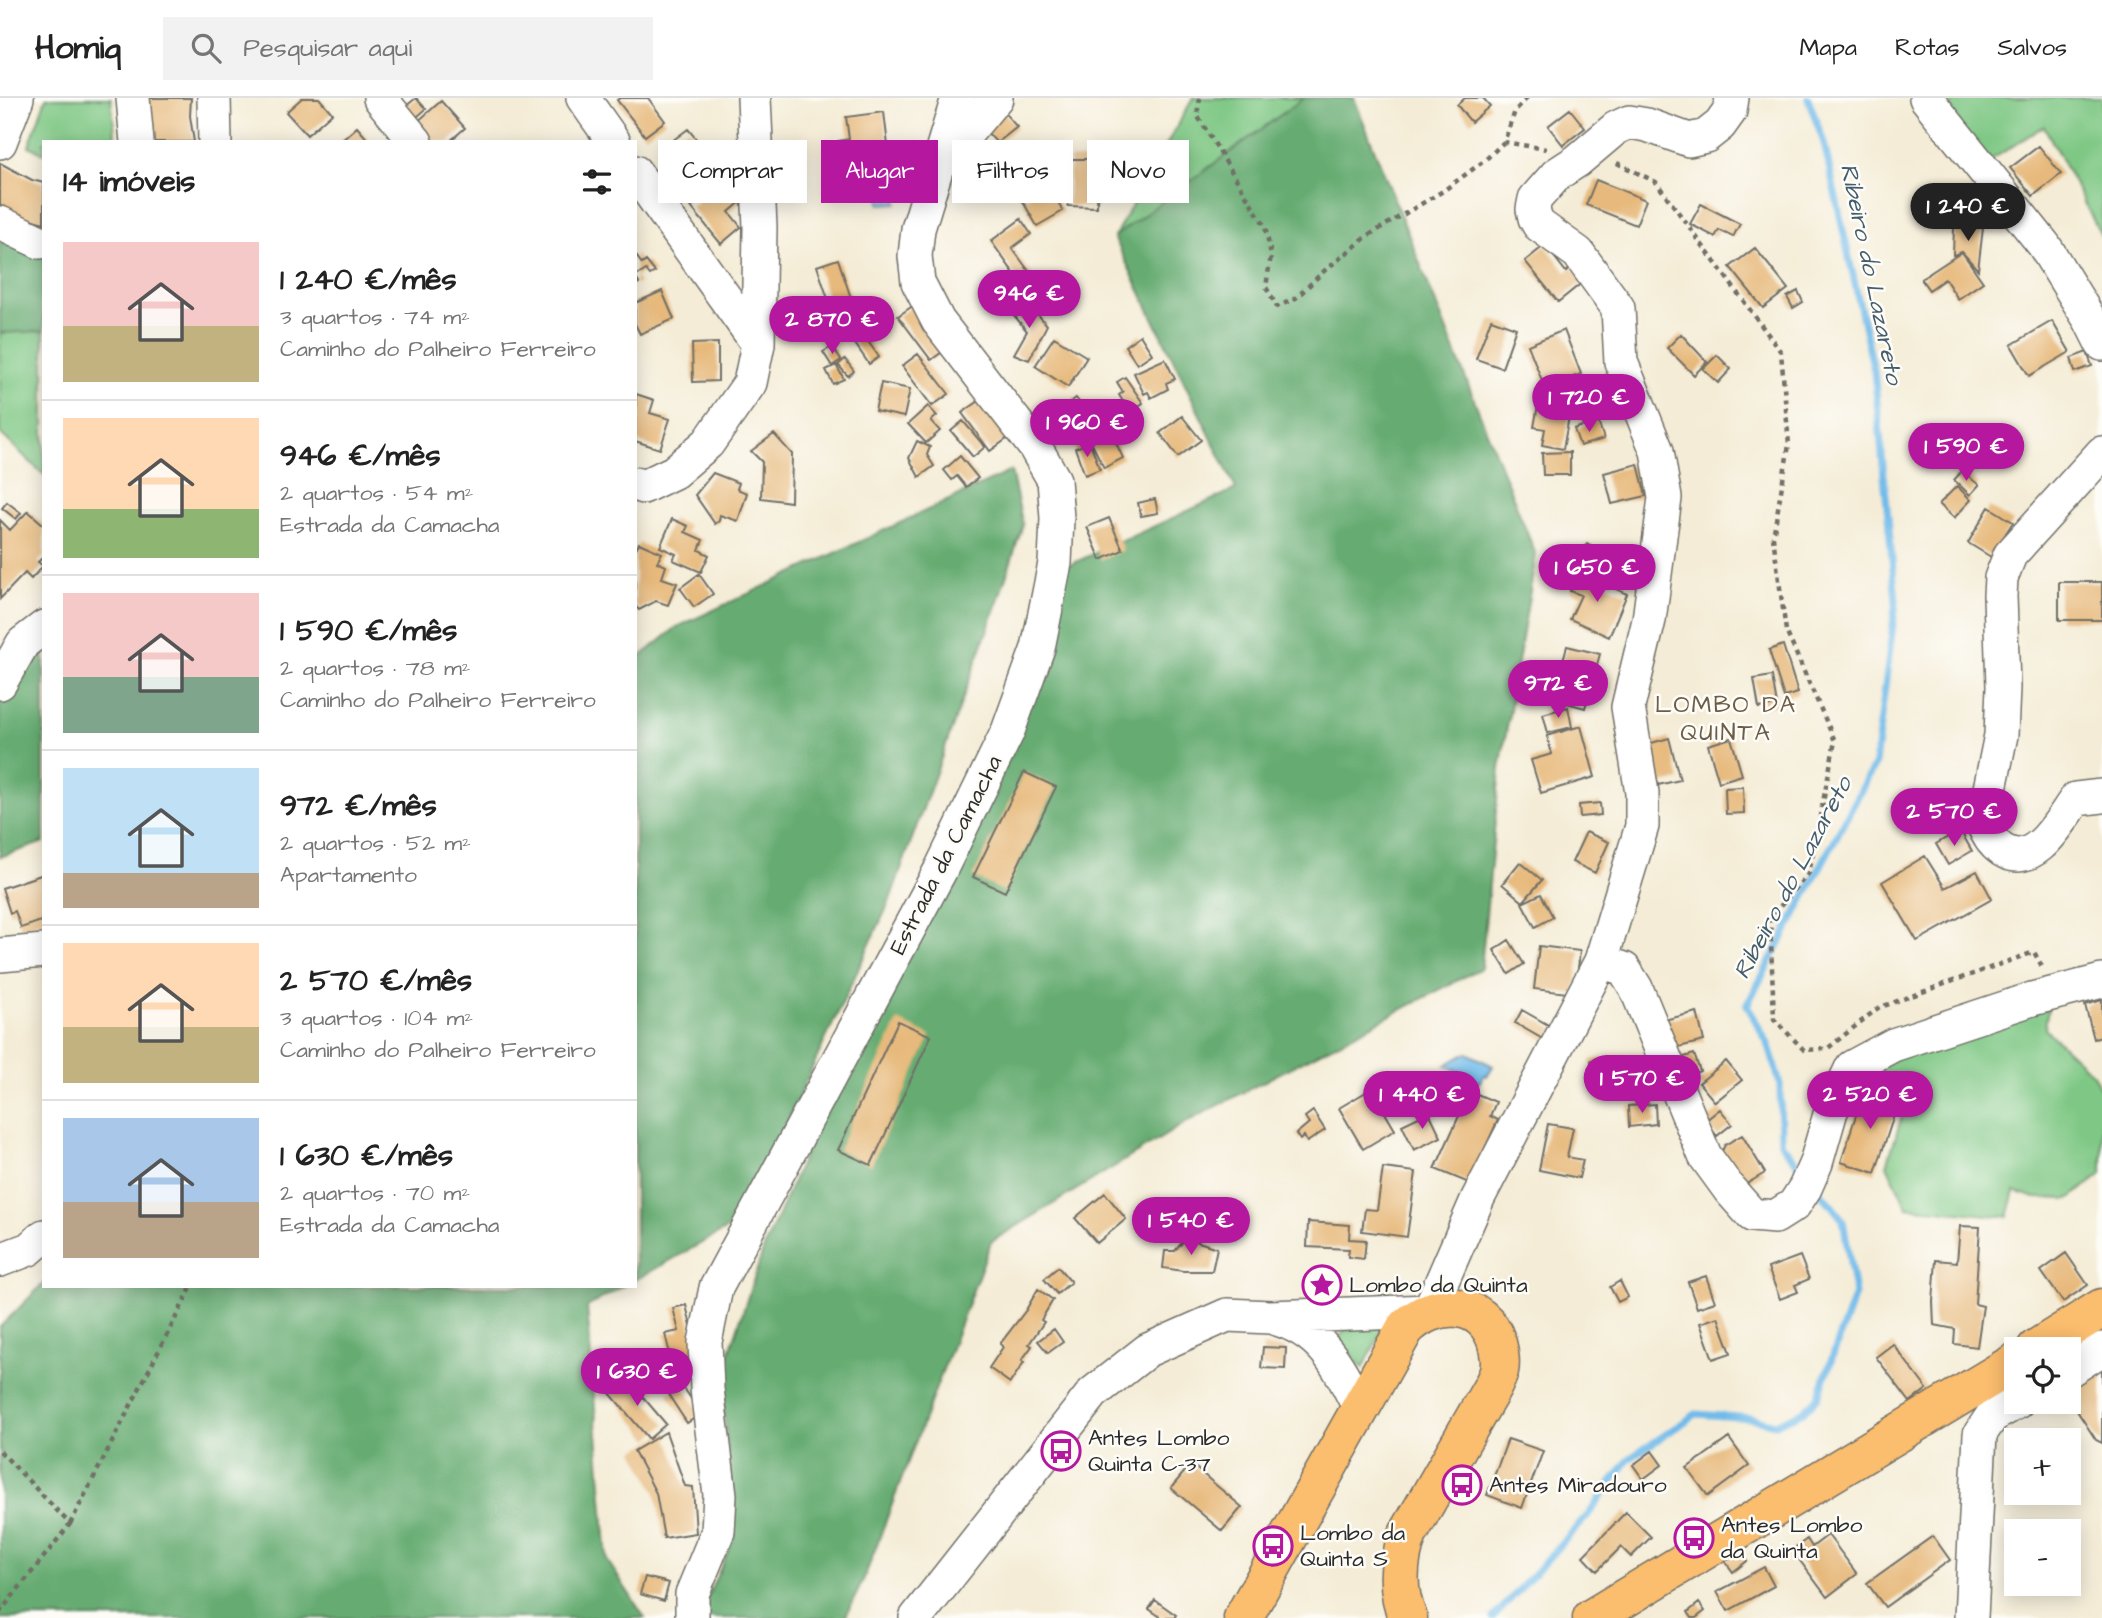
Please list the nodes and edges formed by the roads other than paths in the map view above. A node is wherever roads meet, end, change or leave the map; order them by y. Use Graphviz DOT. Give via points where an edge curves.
graph roads {
  1 [pos="17,98"];
  2 [pos="133,98"];
  3 [pos="214,98"];
  4 [pos="380,98"];
  5 [pos="583,98"];
  6 [pos="754,98"];
  7 [pos="958,98"];
  8 [pos="996,98"];
  9 [pos="1732,98"];
  10 [pos="1926,98"];
  11 [pos="137,140"];
  12 [pos="215,140"];
  13 [pos="414,140"];
  14 [pos="613,140"];
  15 [pos="0,142"];
  16 [pos="938,162"];
  17 [pos="938,168"];
  18 [pos="637,175"];
  19 [pos="926,203"];
  20 [pos="0,223"];
  21 [pos="40,242"];
  22 [pos="758,344"];
  23 [pos="2102,344"];
  24 [pos="2102,453"];
  25 [pos="637,485"];
  26 [pos="42,629"];
  27 [pos="0,683"];
  28 [pos="2102,796"];
  29 [pos="42,951"];
  30 [pos="0,955"];
  31 [pos="1601,961"];
  32 [pos="2102,981"];
  33 [pos="42,1238"];
  34 [pos="0,1260"];
  35 [pos="2102,1308"];
  36 [pos="1429,1311"];
  37 [pos="1270,1317"];
  38 [pos="2055,1337"];
  39 [pos="2102,1349"];
  40 [pos="2081,1363"];
  41 [pos="2004,1369"];
  42 [pos="1360,1409"];
  43 [pos="2004,1409"];
  44 [pos="692,1618"];
  45 [pos="916,1618"];
  46 [pos="1243,1618"];
  47 [pos="1408,1618"];
  48 [pos="1592,1618"];
  49 [pos="1971,1618"];
  1 -- 15 [label="street"];
  2 -- 11 [label="street"];
  3 -- 12 [label="street"];
  4 -- 13 [label="street"];
  5 -- 14 [label="street"];
  6 -- 22 [label="street" via="760,227"];
  7 -- 16 [label="street, Estrada da Camacha"];
  8 -- 17 [label="street"];
  9 -- 31 [label="street" via="1730,111 1706,136 1689,140 1629,122 1616,128 1558,174 1535,199 1533,209 1539,225 1578,253 1615,301 1621,362 1657,451 1665,498 1648,620 1628,707 1642,793 1642,826"];
  10 -- 23 [label="street" via="2044,245"];
  18 -- 22 [label="street"];
  19 -- 44 [label="street, Estrada da Camacha" via="915,256 918,282 938,321 1035,447 1054,480 1055,563 1038,648 1008,731 940,871 716,1288 705,1342 720,1495 718,1531 692,1594"];
  20 -- 21 [label="street"];
  22 -- 25 [label="street" via="750,383 708,443 674,472 643,487"];
  24 -- 28 [label="street" via="2010,555 2001,578 2001,735 1983,823 1995,844 2019,855 2051,836 2076,799"];
  26 -- 27 [label="street" via="23,643"];
  29 -- 30 [label="street"];
  31 -- 32 [label="street" via="1624,969 1636,988 1706,1156 1752,1215 1775,1217 1794,1205 1810,1176 1831,1111 1852,1068 1893,1045"];
  31 -- 36 [label="street" via="1478,1198"];
  33 -- 34 [label="street" via="29,1249"];
  35 -- 38 [label="main road"];
  36 -- 37 [label="street"];
  36 -- 42 [label="main road" via="1405,1329"];
  36 -- 47 [label="main road" via="1449,1307 1478,1316 1494,1336 1500,1369 1408,1534 1399,1580"];
  37 -- 42 [label="street" via="1300,1328 1326,1350"];
  37 -- 45 [label="street" via="1227,1315 1148,1350 1093,1393"];
  39 -- 40 [label="street"];
  41 -- 48 [label="main road"];
  42 -- 46 [label="main road"];
  43 -- 49 [label="street" via="1992,1416 1980,1434"];
}
